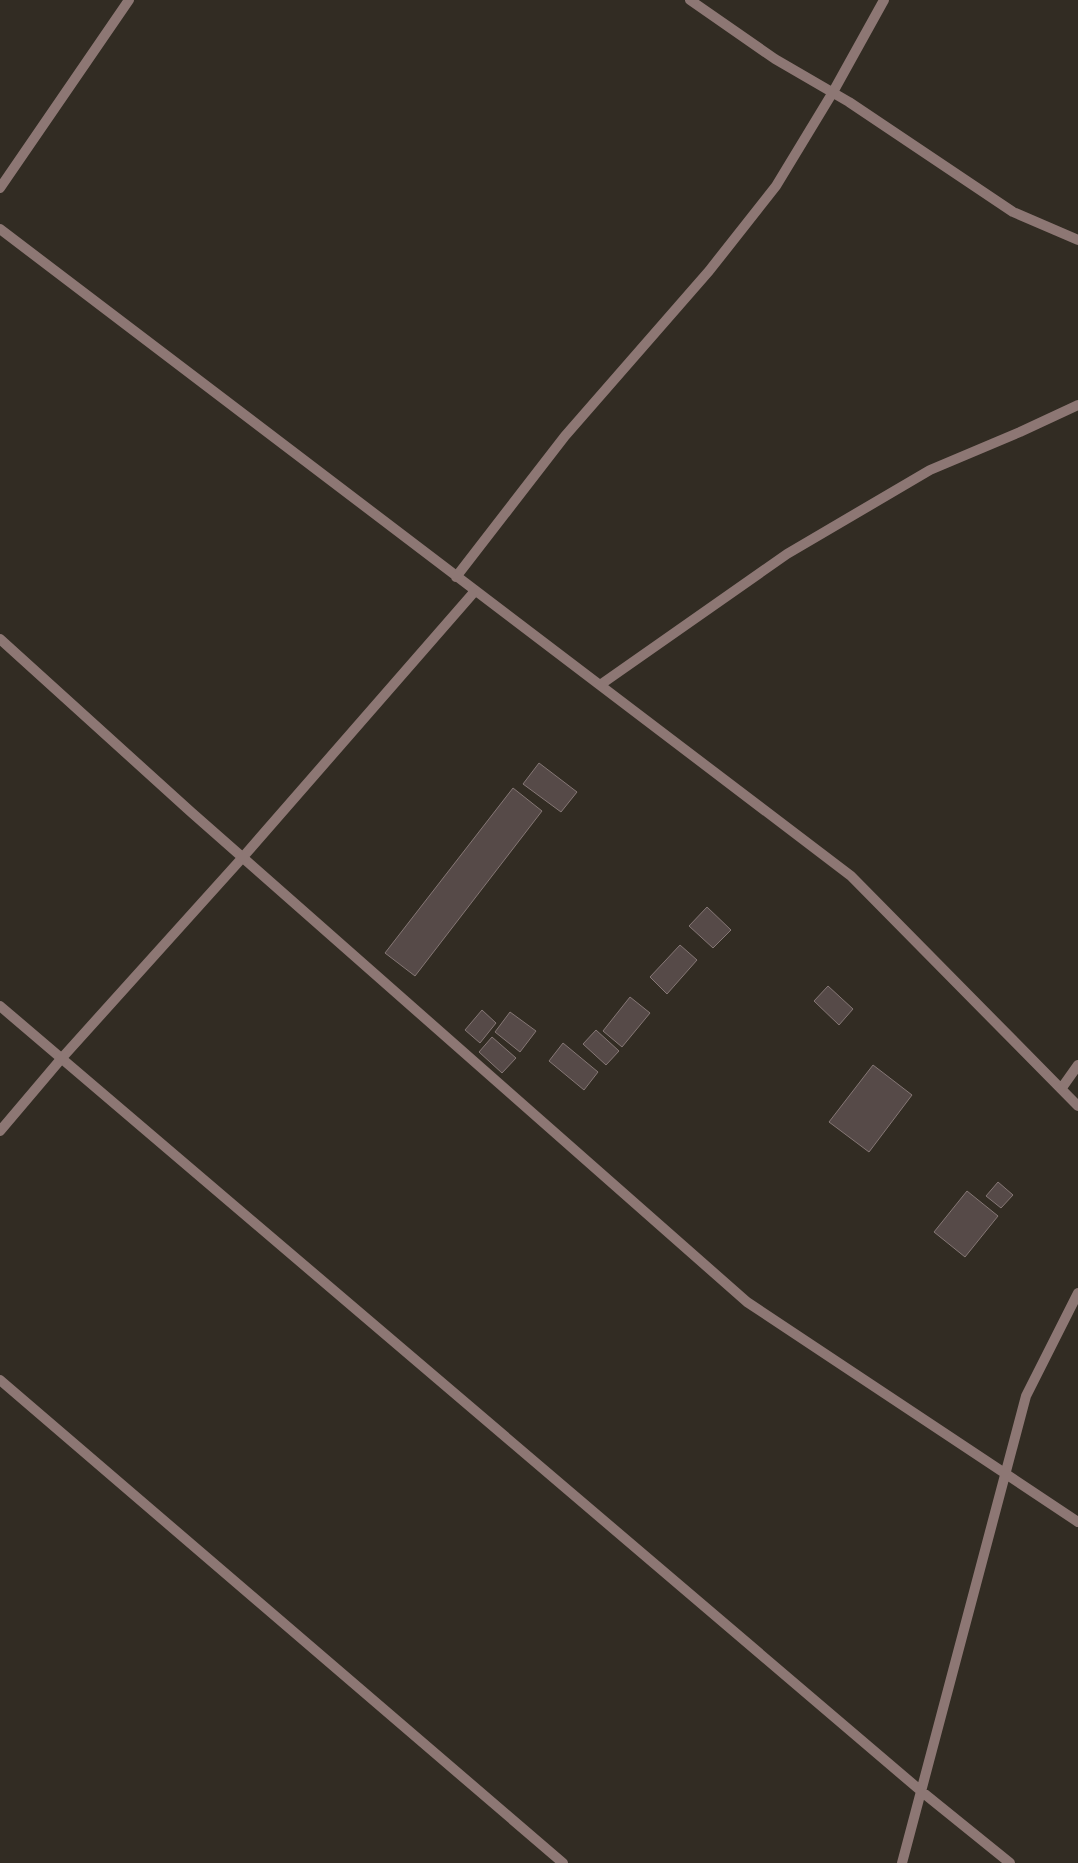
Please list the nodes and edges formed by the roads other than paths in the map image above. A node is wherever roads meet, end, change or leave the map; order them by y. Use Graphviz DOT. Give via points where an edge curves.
graph roads {
  1 [pos="129,0"];
  2 [pos="690,0"];
  3 [pos="884,0"];
  4 [pos="833,92"];
  5 [pos="0,188"];
  6 [pos="0,229"];
  7 [pos="1078,240"];
  8 [pos="1078,405"];
  9 [pos="456,577"];
  10 [pos="475,591"];
  11 [pos="0,639"];
  12 [pos="600,685"];
  13 [pos="243,857"];
  14 [pos="0,1006"];
  15 [pos="61,1059"];
  16 [pos="1078,1065"];
  17 [pos="1061,1089"];
  18 [pos="1078,1106"];
  19 [pos="0,1131"];
  20 [pos="1078,1293"];
  21 [pos="0,1380"];
  22 [pos="1006,1473"];
  23 [pos="1078,1522"];
  24 [pos="921,1791"];
  25 [pos="563,1863"];
  26 [pos="902,1863"];
  27 [pos="1010,1863"];
  1 -- 5 [label="street"];
  2 -- 4 [label="street" via="775,59"];
  3 -- 4 [label="street"];
  4 -- 7 [label="street" via="1013,212"];
  4 -- 9 [label="street" via="776,186 709,271 564,436"];
  6 -- 9 [label="street"];
  8 -- 12 [label="street" via="930,470 787,554"];
  9 -- 10 [label="street"];
  10 -- 12 [label="street"];
  10 -- 13 [label="street"];
  11 -- 13 [label="street"];
  12 -- 17 [label="street" via="851,876"];
  13 -- 15 [label="street"];
  13 -- 22 [label="street" via="747,1302"];
  14 -- 15 [label="street"];
  15 -- 19 [label="street"];
  15 -- 24 [label="street"];
  16 -- 17 [label="street"];
  17 -- 18 [label="street"];
  20 -- 22 [label="street" via="1026,1396"];
  21 -- 25 [label="street"];
  22 -- 23 [label="street"];
  22 -- 24 [label="street"];
  24 -- 26 [label="street"];
  24 -- 27 [label="street"];
}
